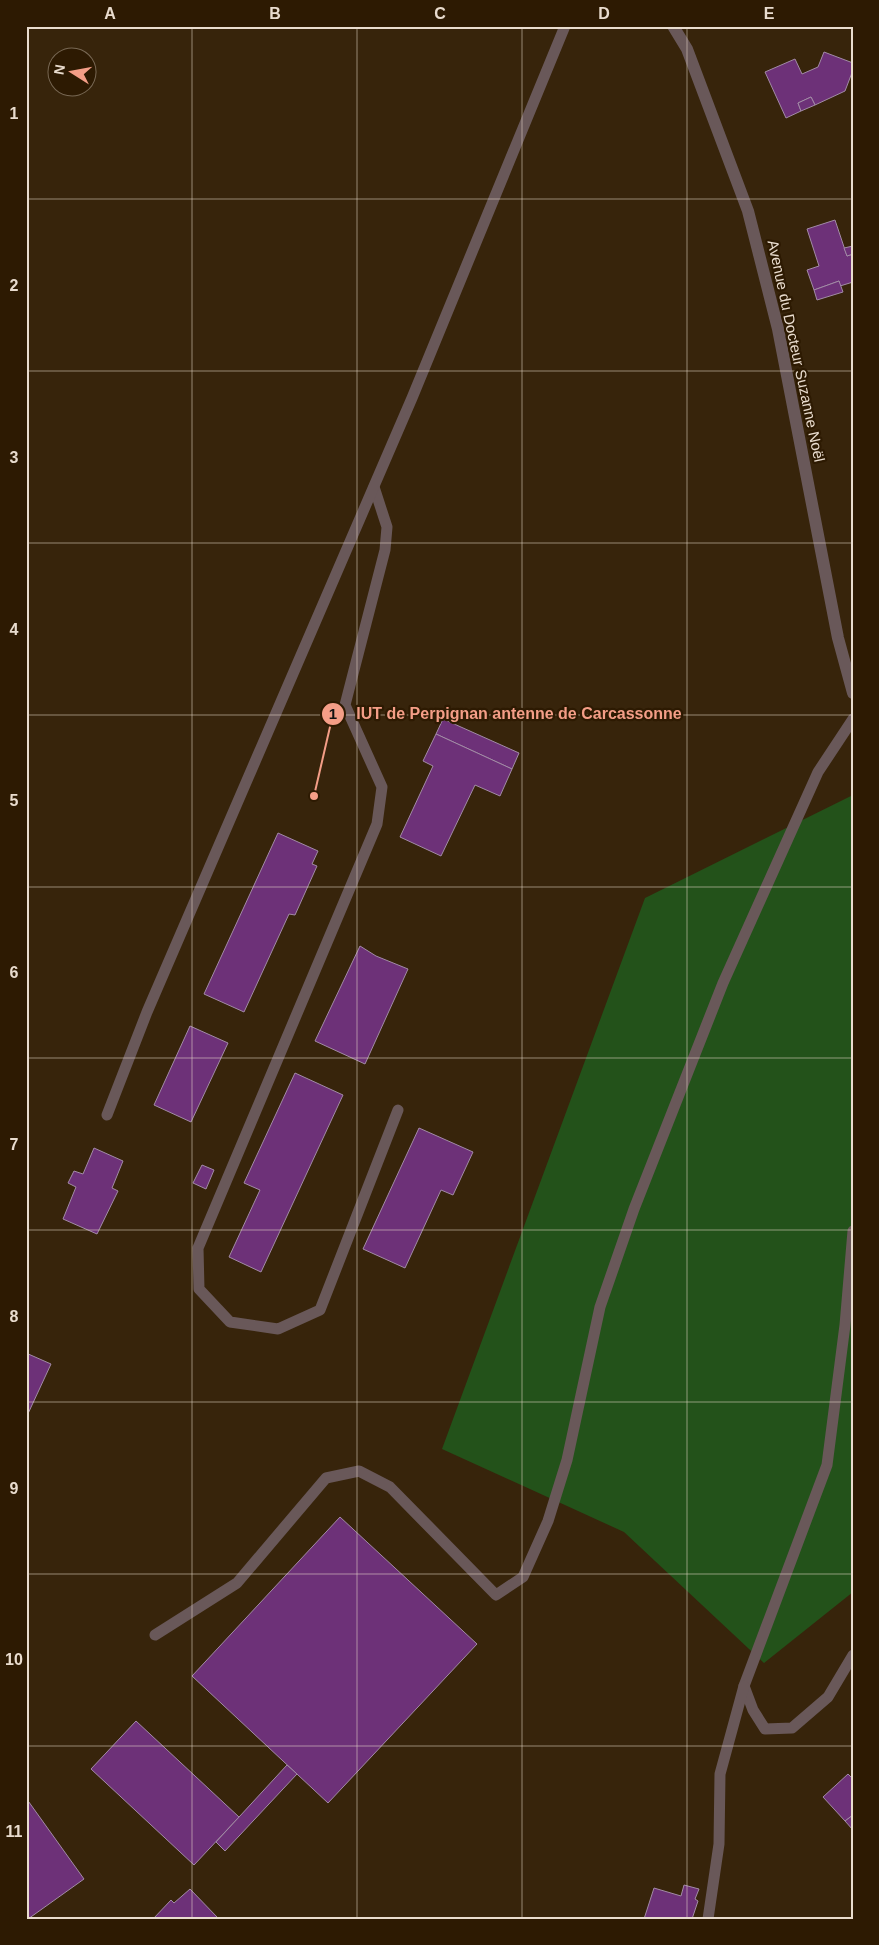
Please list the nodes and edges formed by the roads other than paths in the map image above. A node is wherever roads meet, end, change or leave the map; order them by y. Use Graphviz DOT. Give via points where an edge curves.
graph roads {
  1 [pos="565,26"];
  2 [pos="673,26"];
  3 [pos="374,488"];
  4 [pos="853,693"];
  5 [pos="853,719"];
  6 [pos="398,1110"];
  7 [pos="107,1115"];
  8 [pos="853,1231"];
  9 [pos="155,1634"];
  10 [pos="853,1655"];
  11 [pos="744,1686"];
  12 [pos="708,1919"];
  1 -- 3 [label="lane"];
  2 -- 4 [label="street, Avenue du Docteur Suzanne Noël" via="687,50 748,211 778,329 838,638"];
  3 -- 6 [label="lane" via="387,527 385,550 345,706 382,787 377,824 198,1248 199,1288 230,1322 278,1329 320,1310"];
  3 -- 7 [label="lane" via="147,1012"];
  5 -- 9 [label="lane" via="818,772 723,983 634,1209 600,1307 567,1460 548,1521 523,1577 496,1594 390,1487 359,1471 326,1478 237,1583"];
  8 -- 11 [label="lane" via="827,1465"];
  10 -- 11 [label="lane" via="828,1697 792,1728 765,1730"];
  11 -- 12 [label="lane" via="720,1774 720,1844"];
}
